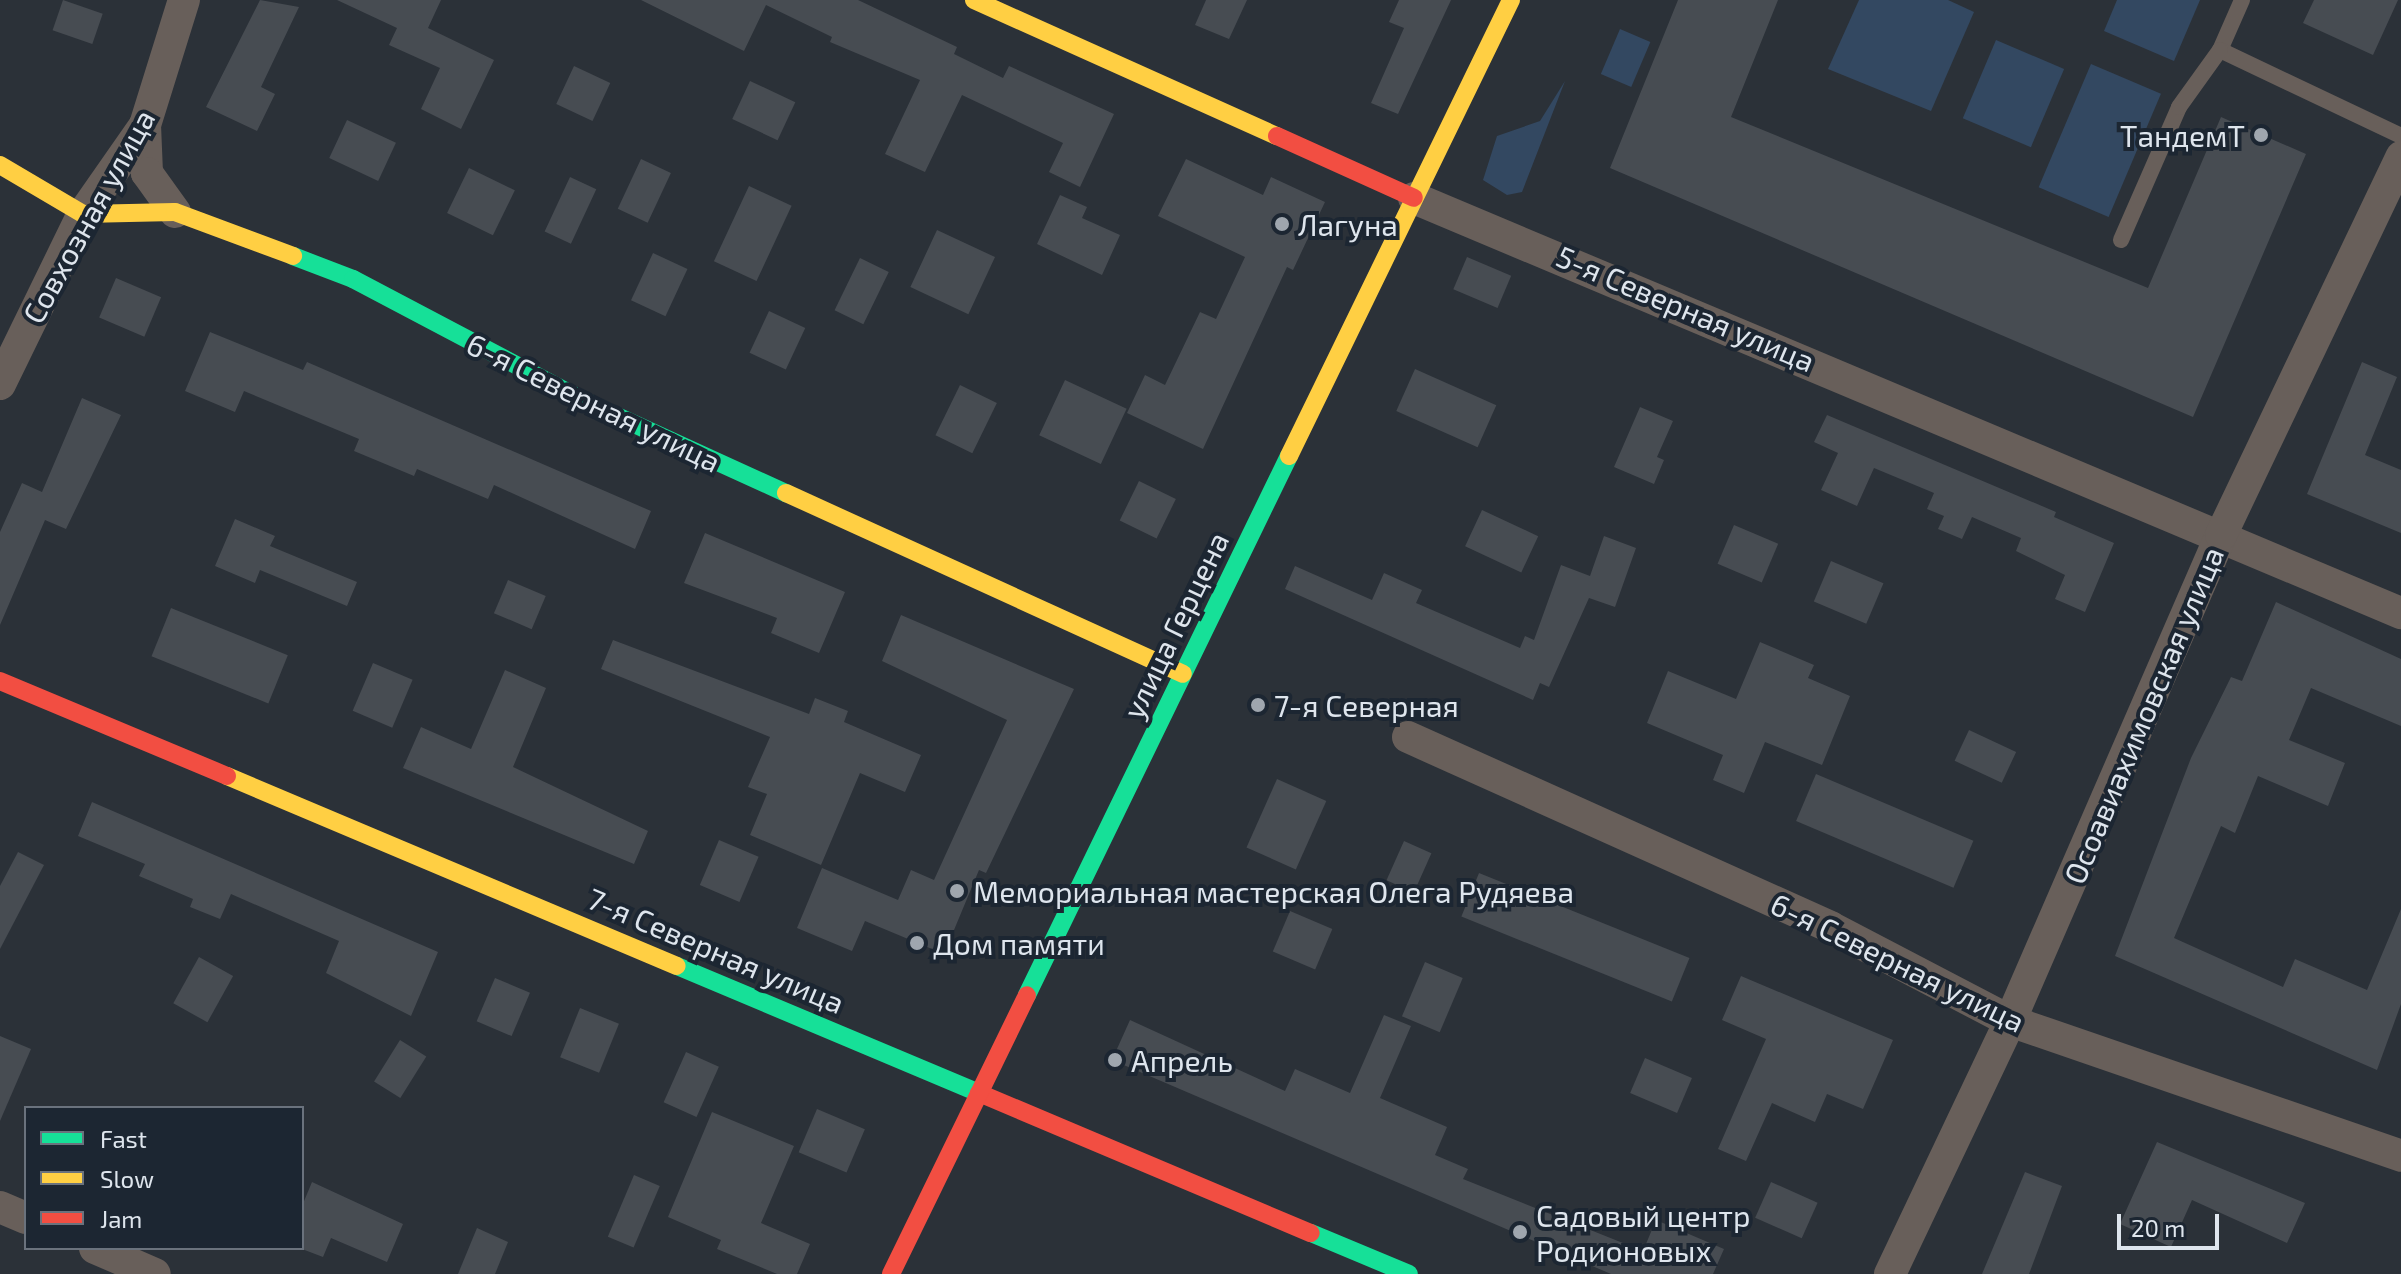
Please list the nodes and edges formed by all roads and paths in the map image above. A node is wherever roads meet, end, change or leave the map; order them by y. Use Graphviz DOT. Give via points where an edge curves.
graph roads {
  1 [pos="184,0"];
  2 [pos="974,0"];
  3 [pos="1511,0"];
  4 [pos="2242,0"];
  5 [pos="2220,50"];
  6 [pos="145,125"];
  7 [pos="2401,136"];
  8 [pos="2401,157"];
  9 [pos="0,165"];
  10 [pos="1414,198"];
  11 [pos="175,212"];
  12 [pos="83,214"];
  13 [pos="2121,240"];
  14 [pos="0,384"];
  15 [pos="2221,535"];
  16 [pos="2401,613"];
  17 [pos="1183,674"];
  18 [pos="0,681"];
  19 [pos="1408,737"];
  20 [pos="2010,1021"];
  21 [pos="979,1093"];
  22 [pos="2401,1156"];
  23 [pos="0,1207"];
  24 [pos="24,1217"];
  25 [pos="100,1250"];
  26 [pos="155,1274"];
  27 [pos="891,1274"];
  28 [pos="1409,1274"];
  29 [pos="1890,1274"];
  1 -- 6 [label="street, Совхозная улица"];
  2 -- 10 [label="main road, 5-я Северная улица"];
  3 -- 10 [label="main road, улица Герцена"];
  4 -- 5 [label="lane"];
  5 -- 7 [label="lane"];
  5 -- 13 [label="lane" via="2179,107"];
  6 -- 11 [label="street" via="147,173"];
  6 -- 12 [label="street, Совхозная улица"];
  8 -- 15 [label="street, Осоавиахимовская улица"];
  9 -- 12 [label="main road"];
  10 -- 15 [label="street, 5-я Северная улица"];
  10 -- 17 [label="main road, улица Герцена"];
  11 -- 12 [label="main road, 6-я Северная улица"];
  11 -- 17 [label="main road, 6-я Северная улица" via="353,279 586,402"];
  12 -- 14 [label="street, Совхозная улица"];
  15 -- 16 [label="street, 5-я Северная улица"];
  15 -- 20 [label="street, Осоавиахимовская улица"];
  17 -- 21 [label="main road, улица Герцена"];
  18 -- 21 [label="main road, 7-я Северная улица"];
  19 -- 20 [label="street, 6-я Северная улица" via="1830,927"];
  20 -- 22 [label="street, 6-я Северная улица"];
  20 -- 29 [label="street, Осоавиахимовская улица"];
  21 -- 27 [label="main road, улица Герцена"];
  21 -- 28 [label="main road, 7-я Северная улица"];
  23 -- 24 [label="street"];
  25 -- 26 [label="street"];
}
